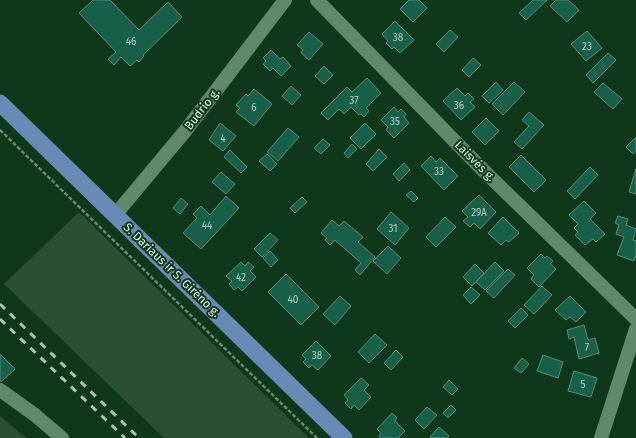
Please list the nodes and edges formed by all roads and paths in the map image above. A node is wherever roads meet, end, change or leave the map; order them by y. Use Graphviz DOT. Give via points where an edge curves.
graph roads {
  1 [pos="285,0"];
  2 [pos="317,0"];
  3 [pos="0,103"];
  4 [pos="0,130"];
  5 [pos="115,215"];
  6 [pos="636,319"];
  7 [pos="636,329"];
  8 [pos="0,390"];
  9 [pos="62,438"];
  10 [pos="317,438"];
  11 [pos="344,438"];
  12 [pos="601,438"];
  1 -- 5 [label="street, Budrio g." via="186,130"];
  2 -- 6 [label="street, Laisvės g." via="482,169"];
  3 -- 5 [label="main road, S. Dariaus ir S. Girėno g."];
  4 -- 10 [label="path"];
  5 -- 11 [label="main road, S. Dariaus ir S. Girėno g."];
  7 -- 12 [label="street"];
  8 -- 9 [label="street"];
}
